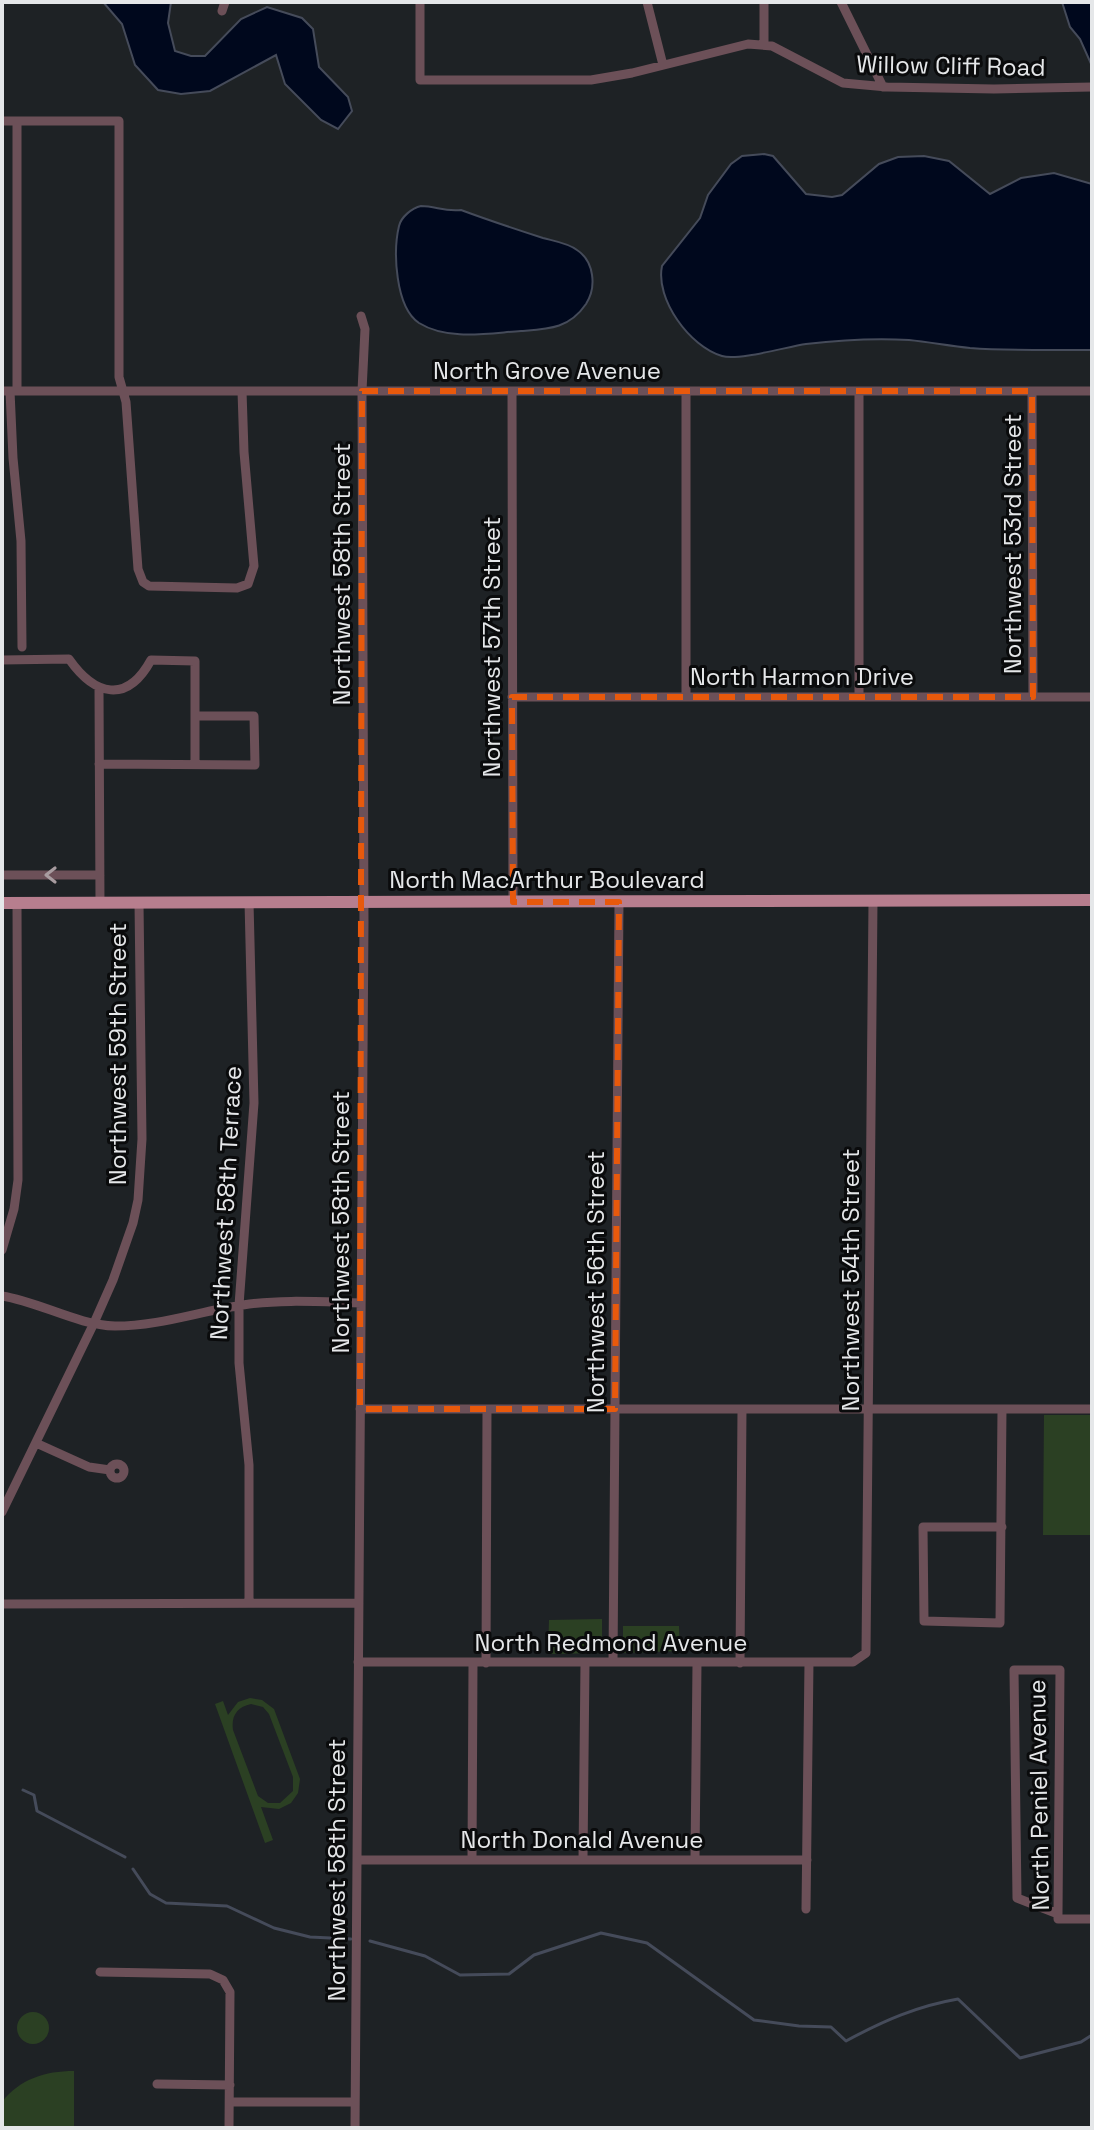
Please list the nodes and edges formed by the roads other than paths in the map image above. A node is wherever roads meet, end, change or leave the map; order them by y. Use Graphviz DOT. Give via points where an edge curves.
graph roads {
  1 [pos="420,2"];
  2 [pos="647,2"];
  3 [pos="764,2"];
  4 [pos="841,2"];
  5 [pos="764,45"];
  6 [pos="663,65"];
  7 [pos="883,87"];
  8 [pos="1092,87"];
  9 [pos="2,121"];
  10 [pos="17,121"];
  11 [pos="361,316"];
  12 [pos="10,391"];
  13 [pos="123,391"];
  14 [pos="242,391"];
  15 [pos="362,391"];
  16 [pos="512,391"];
  17 [pos="686,391"];
  18 [pos="859,391"];
  19 [pos="1032,391"];
  20 [pos="1092,391"];
  21 [pos="22,647"];
  22 [pos="2,660"];
  23 [pos="99,688"];
  24 [pos="512,697"];
  25 [pos="686,697"];
  26 [pos="859,697"];
  27 [pos="1033,697"];
  28 [pos="1092,697"];
  29 [pos="195,716"];
  30 [pos="99,764"];
  31 [pos="195,764"];
  32 [pos="2,875"];
  33 [pos="100,875"];
  34 [pos="1092,900"];
  35 [pos="873,901"];
  36 [pos="249,902"];
  37 [pos="513,902"];
  38 [pos="619,902"];
  39 [pos="2,903"];
  40 [pos="17,903"];
  41 [pos="100,903"];
  42 [pos="139,903"];
  43 [pos="363,903"];
  44 [pos="2,1250"];
  45 [pos="2,1296"];
  46 [pos="361,1303"];
  47 [pos="239,1305"];
  48 [pos="94,1323"];
  49 [pos="360,1409"];
  50 [pos="487,1409"];
  51 [pos="615,1409"];
  52 [pos="742,1409"];
  53 [pos="870,1409"];
  54 [pos="1002,1409"];
  55 [pos="1092,1409"];
  56 [pos="36,1443"];
  57 [pos="110,1470"];
  58 [pos="2,1512"];
  59 [pos="1002,1527"];
  60 [pos="249,1602"];
  61 [pos="359,1603"];
  62 [pos="2,1604"];
  63 [pos="863,1657"];
  64 [pos="358,1662"];
  65 [pos="585,1662"];
  66 [pos="613,1662"];
  67 [pos="809,1662"];
  68 [pos="473,1663"];
  69 [pos="486,1663"];
  70 [pos="697,1663"];
  71 [pos="740,1663"];
  72 [pos="695,1859"];
  73 [pos="357,1860"];
  74 [pos="472,1860"];
  75 [pos="583,1860"];
  76 [pos="807,1860"];
  77 [pos="806,1909"];
  78 [pos="1058,1914"];
  79 [pos="1092,1919"];
  80 [pos="100,1972"];
  81 [pos="157,2084"];
  82 [pos="230,2085"];
  83 [pos="230,2102"];
  84 [pos="355,2102"];
  85 [pos="229,2128"];
  86 [pos="355,2128"];
  1 -- 6 [label="street" via="420,80 591,80"];
  2 -- 6 [label="street"];
  3 -- 5 [label="street"];
  4 -- 7 [label="street"];
  5 -- 6 [label="street" via="748,44"];
  5 -- 7 [label="street, Willow Cliff Road" via="843,83"];
  7 -- 8 [label="street, Willow Cliff Road"];
  9 -- 10 [label="street"];
  10 -- 12 [label="street"];
  10 -- 13 [label="street" via="119,121"];
  11 -- 15 [label="street, Northwest 58th Street"];
  12 -- 13 [label="street, North Grove Avenue"];
  12 -- 21 [label="street" via="22,556"];
  13 -- 14 [label="street, North Grove Avenue"];
  13 -- 14 [label="street" via="139,576 157,588 196,588 243,587 253,574"];
  14 -- 15 [label="street, North Grove Avenue"];
  15 -- 16 [label="street, North Grove Avenue"];
  15 -- 43 [label="street, Northwest 58th Street"];
  16 -- 17 [label="street, North Grove Avenue"];
  16 -- 24 [label="street, Northwest 57th Street"];
  17 -- 18 [label="street, North Grove Avenue"];
  17 -- 25 [label="street"];
  18 -- 19 [label="street, North Grove Avenue"];
  18 -- 26 [label="street"];
  19 -- 20 [label="street, North Grove Avenue"];
  19 -- 27 [label="street, Northwest 53rd Street"];
  22 -- 23 [label="street" via="69,659"];
  23 -- 29 [label="street" via="129,686 151,660 195,661"];
  23 -- 30 [label="street"];
  24 -- 25 [label="street, North Harmon Drive"];
  24 -- 37 [label="street, Northwest 57th Street"];
  25 -- 26 [label="street, North Harmon Drive"];
  26 -- 27 [label="street, North Harmon Drive"];
  27 -- 28 [label="street, North Harmon Drive"];
  29 -- 31 [label="street"];
  29 -- 31 [label="street" via="254,716 255,765"];
  30 -- 31 [label="street"];
  30 -- 33 [label="street"];
  33 -- 32 [label="street, one-way"];
  33 -- 41 [label="street"];
  34 -- 35 [label="main road, North MacArthur Boulevard"];
  35 -- 38 [label="main road, North MacArthur Boulevard"];
  35 -- 53 [label="street, Northwest 54th Street"];
  36 -- 42 [label="main road, North MacArthur Boulevard"];
  36 -- 43 [label="main road, North MacArthur Boulevard"];
  36 -- 47 [label="street, Northwest 58th Terrace" via="254,1103"];
  37 -- 38 [label="main road, North MacArthur Boulevard"];
  37 -- 43 [label="main road, North MacArthur Boulevard"];
  38 -- 51 [label="street, Northwest 56th Street"];
  39 -- 40 [label="main road, North MacArthur Boulevard"];
  40 -- 41 [label="main road, North MacArthur Boulevard"];
  40 -- 44 [label="street" via="18,1180"];
  41 -- 42 [label="main road, North MacArthur Boulevard"];
  42 -- 48 [label="street, Northwest 59th Street" via="138,1200"];
  43 -- 46 [label="street, Northwest 58th Street"];
  45 -- 48 [label="street"];
  46 -- 47 [label="street"];
  46 -- 49 [label="street, Northwest 58th Street"];
  47 -- 48 [label="street" via="159,1322"];
  47 -- 60 [label="street, Northwest 58th Terrace" via="249,1465"];
  48 -- 56 [label="street, Northwest 59th Street"];
  49 -- 50 [label="street"];
  49 -- 61 [label="street, Northwest 58th Street"];
  50 -- 51 [label="street"];
  50 -- 69 [label="street"];
  51 -- 52 [label="street"];
  51 -- 66 [label="street, Northwest 56th Street"];
  52 -- 53 [label="street"];
  52 -- 71 [label="street"];
  53 -- 54 [label="street"];
  53 -- 63 [label="street, Northwest 54th Street" via="868,1647"];
  54 -- 55 [label="street"];
  54 -- 59 [label="street"];
  56 -- 57 [label="street" via="89,1467"];
  56 -- 58 [label="street, Northwest 59th Street"];
  59 -- 59 [label="street" via="1000,1623 924,1621 923,1527"];
  60 -- 61 [label="street"];
  60 -- 62 [label="street"];
  61 -- 64 [label="street, Northwest 58th Street"];
  63 -- 67 [label="street, North Redmond Avenue" via="853,1662"];
  64 -- 68 [label="street, North Redmond Avenue"];
  64 -- 73 [label="street, Northwest 58th Street"];
  65 -- 66 [label="street, North Redmond Avenue"];
  65 -- 69 [label="street, North Redmond Avenue"];
  65 -- 75 [label="street"];
  66 -- 70 [label="street, North Redmond Avenue"];
  67 -- 71 [label="street, North Redmond Avenue"];
  67 -- 76 [label="street"];
  68 -- 69 [label="street, North Redmond Avenue"];
  68 -- 74 [label="street"];
  70 -- 71 [label="street, North Redmond Avenue"];
  70 -- 72 [label="street"];
  72 -- 75 [label="street, North Donald Avenue"];
  72 -- 76 [label="street, North Donald Avenue"];
  73 -- 74 [label="street, North Donald Avenue"];
  73 -- 84 [label="street, Northwest 58th Street"];
  74 -- 75 [label="street, North Donald Avenue"];
  76 -- 77 [label="street"];
  78 -- 78 [label="street, North Peniel Avenue" via="1060,1670 1014,1670 1017,1898"];
  78 -- 79 [label="street, North Peniel Avenue" via="1058,1919"];
  80 -- 82 [label="street" via="210,1974 223,1980 230,1992"];
  81 -- 82 [label="street"];
  82 -- 83 [label="street"];
  83 -- 84 [label="street"];
  83 -- 85 [label="street"];
  84 -- 86 [label="street, Northwest 58th Street"];
}
